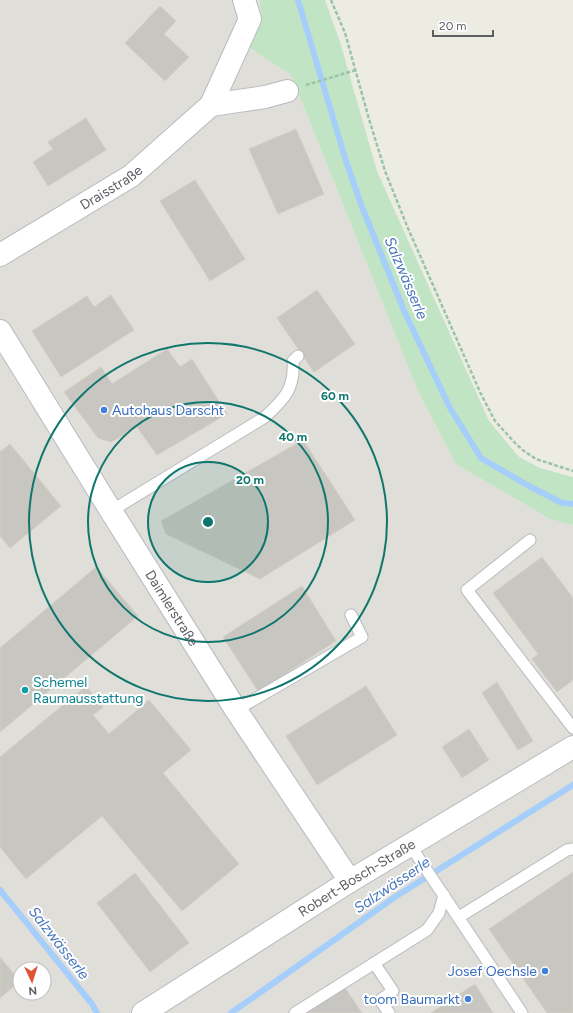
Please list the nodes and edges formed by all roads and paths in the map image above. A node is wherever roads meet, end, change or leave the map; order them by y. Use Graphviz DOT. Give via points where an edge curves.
graph roads {
  1 [pos="244,0"];
  2 [pos="331,0"];
  3 [pos="356,70"];
  4 [pos="287,91"];
  5 [pos="211,105"];
  6 [pos="0,255"];
  7 [pos="0,331"];
  8 [pos="298,356"];
  9 [pos="573,471"];
  10 [pos="111,511"];
  11 [pos="530,540"];
  12 [pos="350,615"];
  13 [pos="236,710"];
  14 [pos="573,728"];
  15 [pos="573,747"];
  16 [pos="410,845"];
  17 [pos="573,849"];
  18 [pos="350,881"];
  19 [pos="444,894"];
  20 [pos="459,918"];
  21 [pos="374,963"];
  22 [pos="144,1013"];
  23 [pos="295,1013"];
  24 [pos="389,1013"];
  25 [pos="522,1013"];
  1 -- 5 [label="street, Draisstraße" via="250,19"];
  2 -- 3 [label="path" via="345,33"];
  3 -- 4 [label="path"];
  3 -- 9 [label="path" via="385,170 407,226 492,415 524,451 536,459"];
  4 -- 5 [label="street"];
  5 -- 6 [label="street, Draisstraße" via="131,176"];
  7 -- 10 [label="street, Daimlerstraße"];
  8 -- 10 [label="lane" via="293,361 294,370 288,392 265,417"];
  10 -- 13 [label="street, Daimlerstraße"];
  11 -- 14 [label="lane" via="467,590"];
  12 -- 13 [label="lane" via="362,637"];
  13 -- 18 [label="street, Daimlerstraße"];
  15 -- 16 [label="street, Robert-Bosch-Straße"];
  16 -- 18 [label="street, Robert-Bosch-Straße"];
  16 -- 19 [label="lane"];
  17 -- 20 [label="lane" via="567,850"];
  18 -- 22 [label="street, Robert-Bosch-Straße"];
  19 -- 20 [label="lane"];
  19 -- 21 [label="lane" via="438,913 427,930"];
  20 -- 25 [label="lane"];
  21 -- 23 [label="lane"];
  21 -- 24 [label="lane" via="393,991 380,1000"];
}
